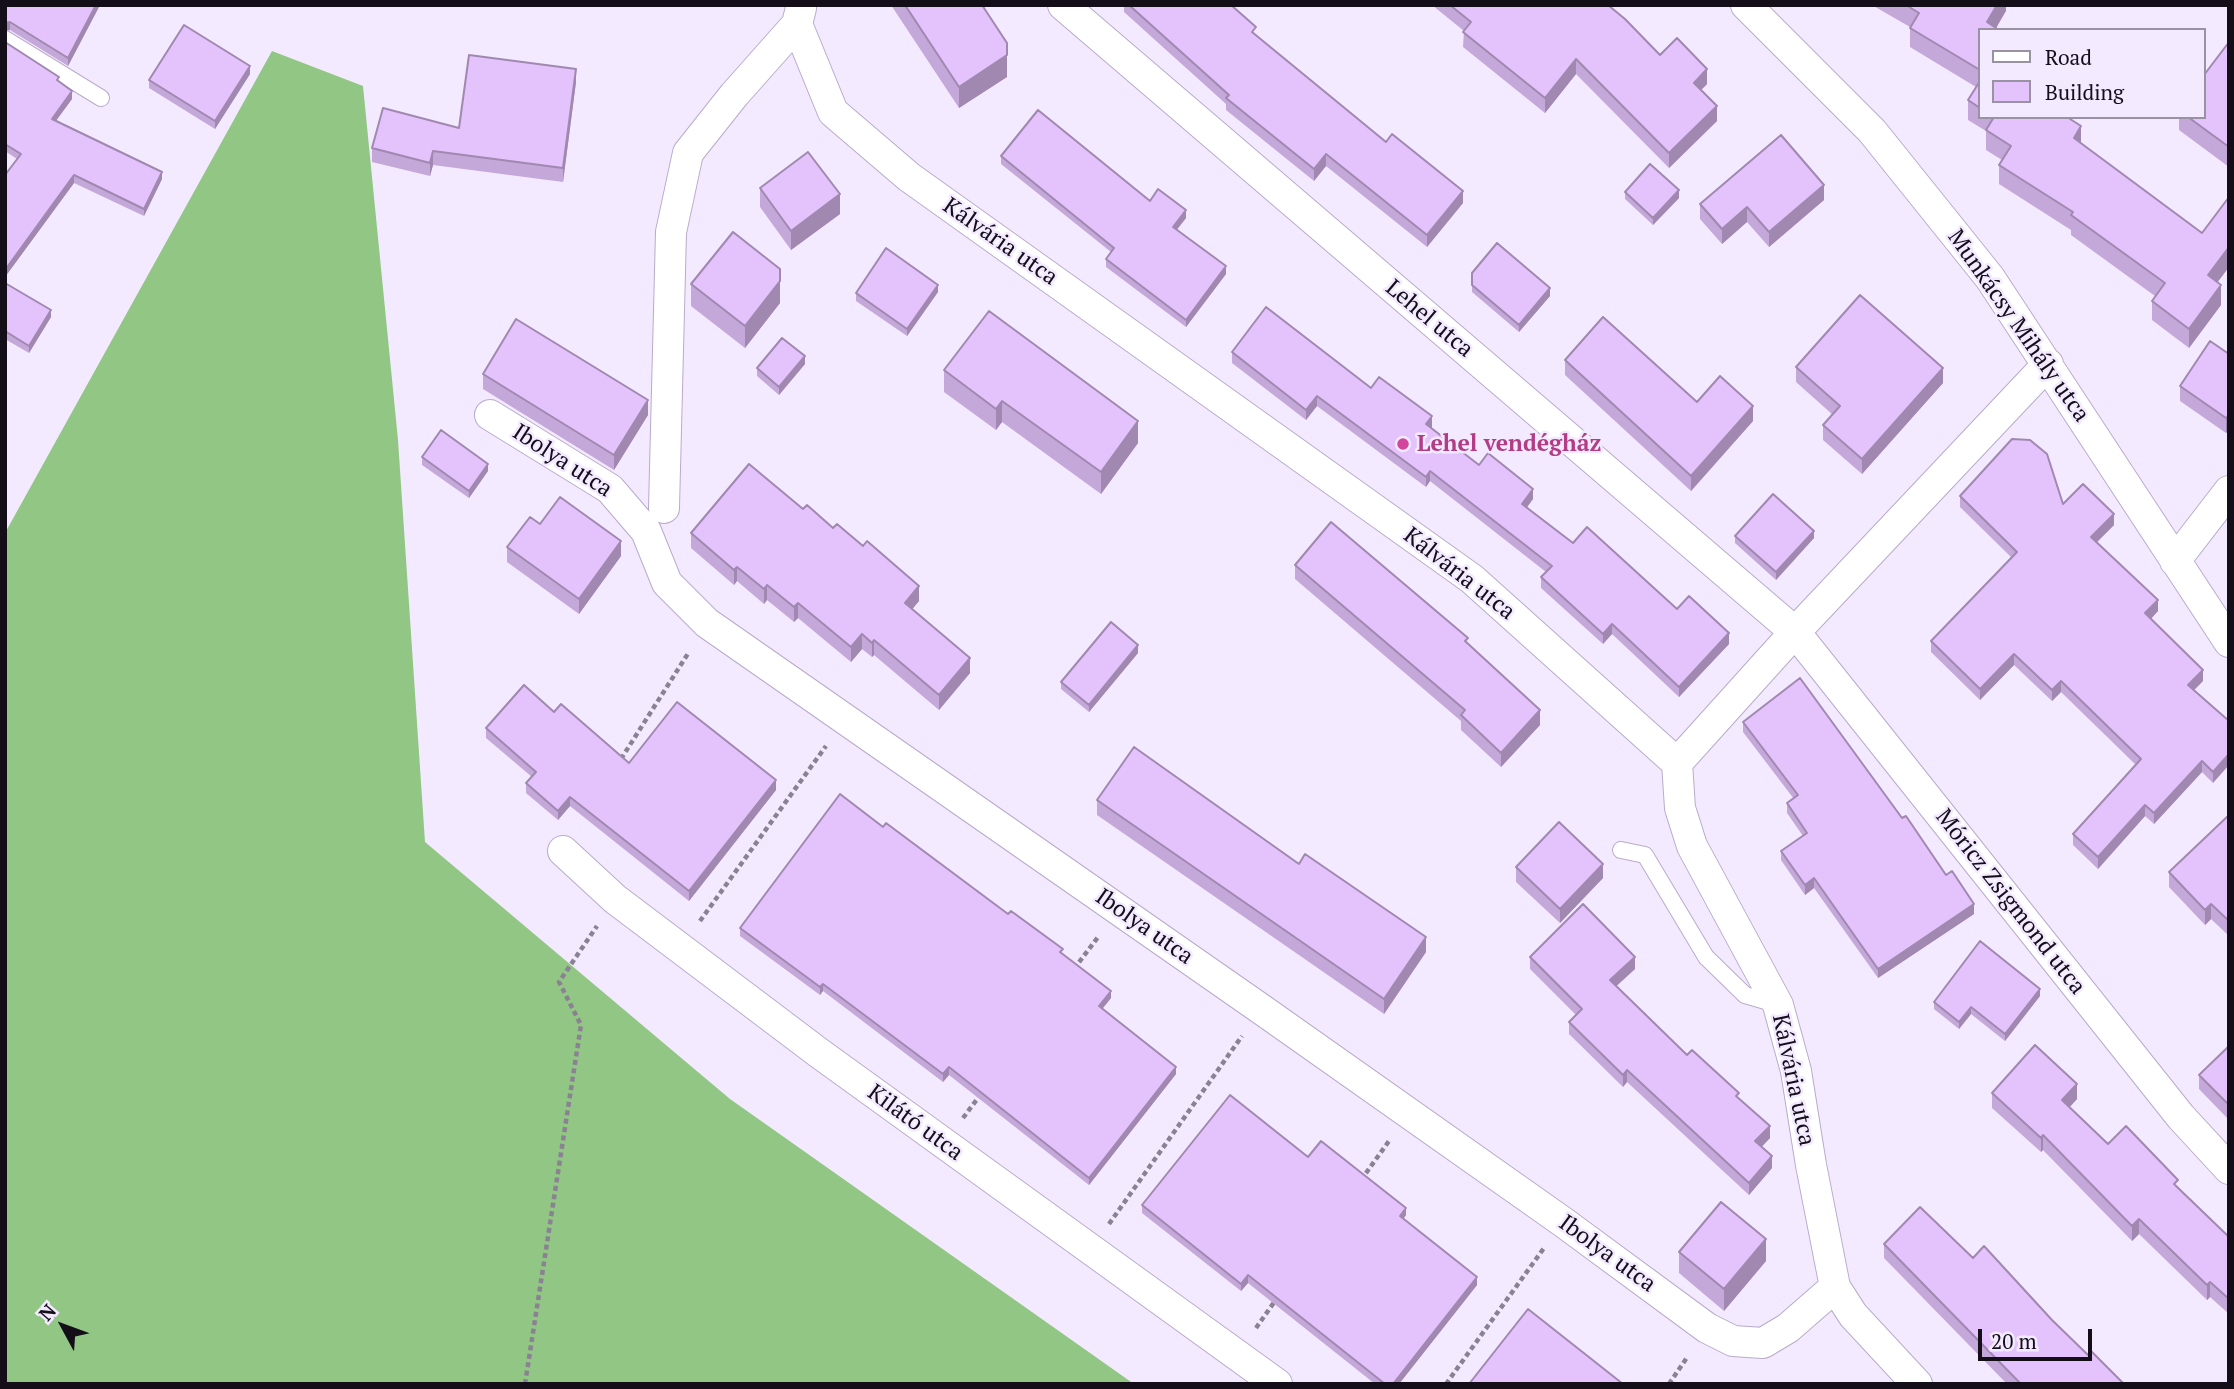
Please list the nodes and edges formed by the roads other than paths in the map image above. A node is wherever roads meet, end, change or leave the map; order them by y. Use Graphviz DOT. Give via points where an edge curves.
graph roads {
  1 [pos="1063,5"];
  2 [pos="1746,5"];
  3 [pos="800,15"];
  4 [pos="5,39"];
  5 [pos="101,98"];
  6 [pos="2048,364"];
  7 [pos="489,415"];
  8 [pos="2229,491"];
  9 [pos="664,508"];
  10 [pos="2175,561"];
  11 [pos="1795,632"];
  12 [pos="2229,642"];
  13 [pos="1677,763"];
  14 [pos="1621,850"];
  15 [pos="563,851"];
  16 [pos="1778,1005"];
  17 [pos="2229,1170"];
  18 [pos="1835,1287"];
  19 [pos="1277,1384"];
  20 [pos="1917,1384"];
  1 -- 11 [label="street, Lehel utca"];
  2 -- 6 [label="street, Munkácsy Mihály utca" via="1872,131 1990,278"];
  3 -- 9 [label="street" via="688,153 671,232"];
  3 -- 13 [label="street, Kálvária utca" via="833,112 909,177 1472,579"];
  4 -- 5 [label="lane"];
  6 -- 10 [label="street, Munkácsy Mihály utca"];
  6 -- 11 [label="street"];
  7 -- 18 [label="street, Ibolya utca" via="610,489 646,531 667,583 707,623 1409,1113 1707,1328 1733,1341 1763,1343 1788,1328"];
  8 -- 10 [label="street"];
  10 -- 12 [label="street, Munkácsy Mihály utca"];
  11 -- 13 [label="street"];
  11 -- 17 [label="street, Móricz Zsigmond utca" via="2172,1106"];
  13 -- 16 [label="street, Kálvária utca" via="1680,808 1692,846"];
  14 -- 16 [label="lane" via="1645,855 1706,957 1745,995"];
  15 -- 19 [label="street, Kilátó utca" via="615,899 819,1054"];
  16 -- 18 [label="street, Kálvária utca" via="1796,1071"];
  18 -- 20 [label="street, Kálvária utca" via="1853,1315"];
}
